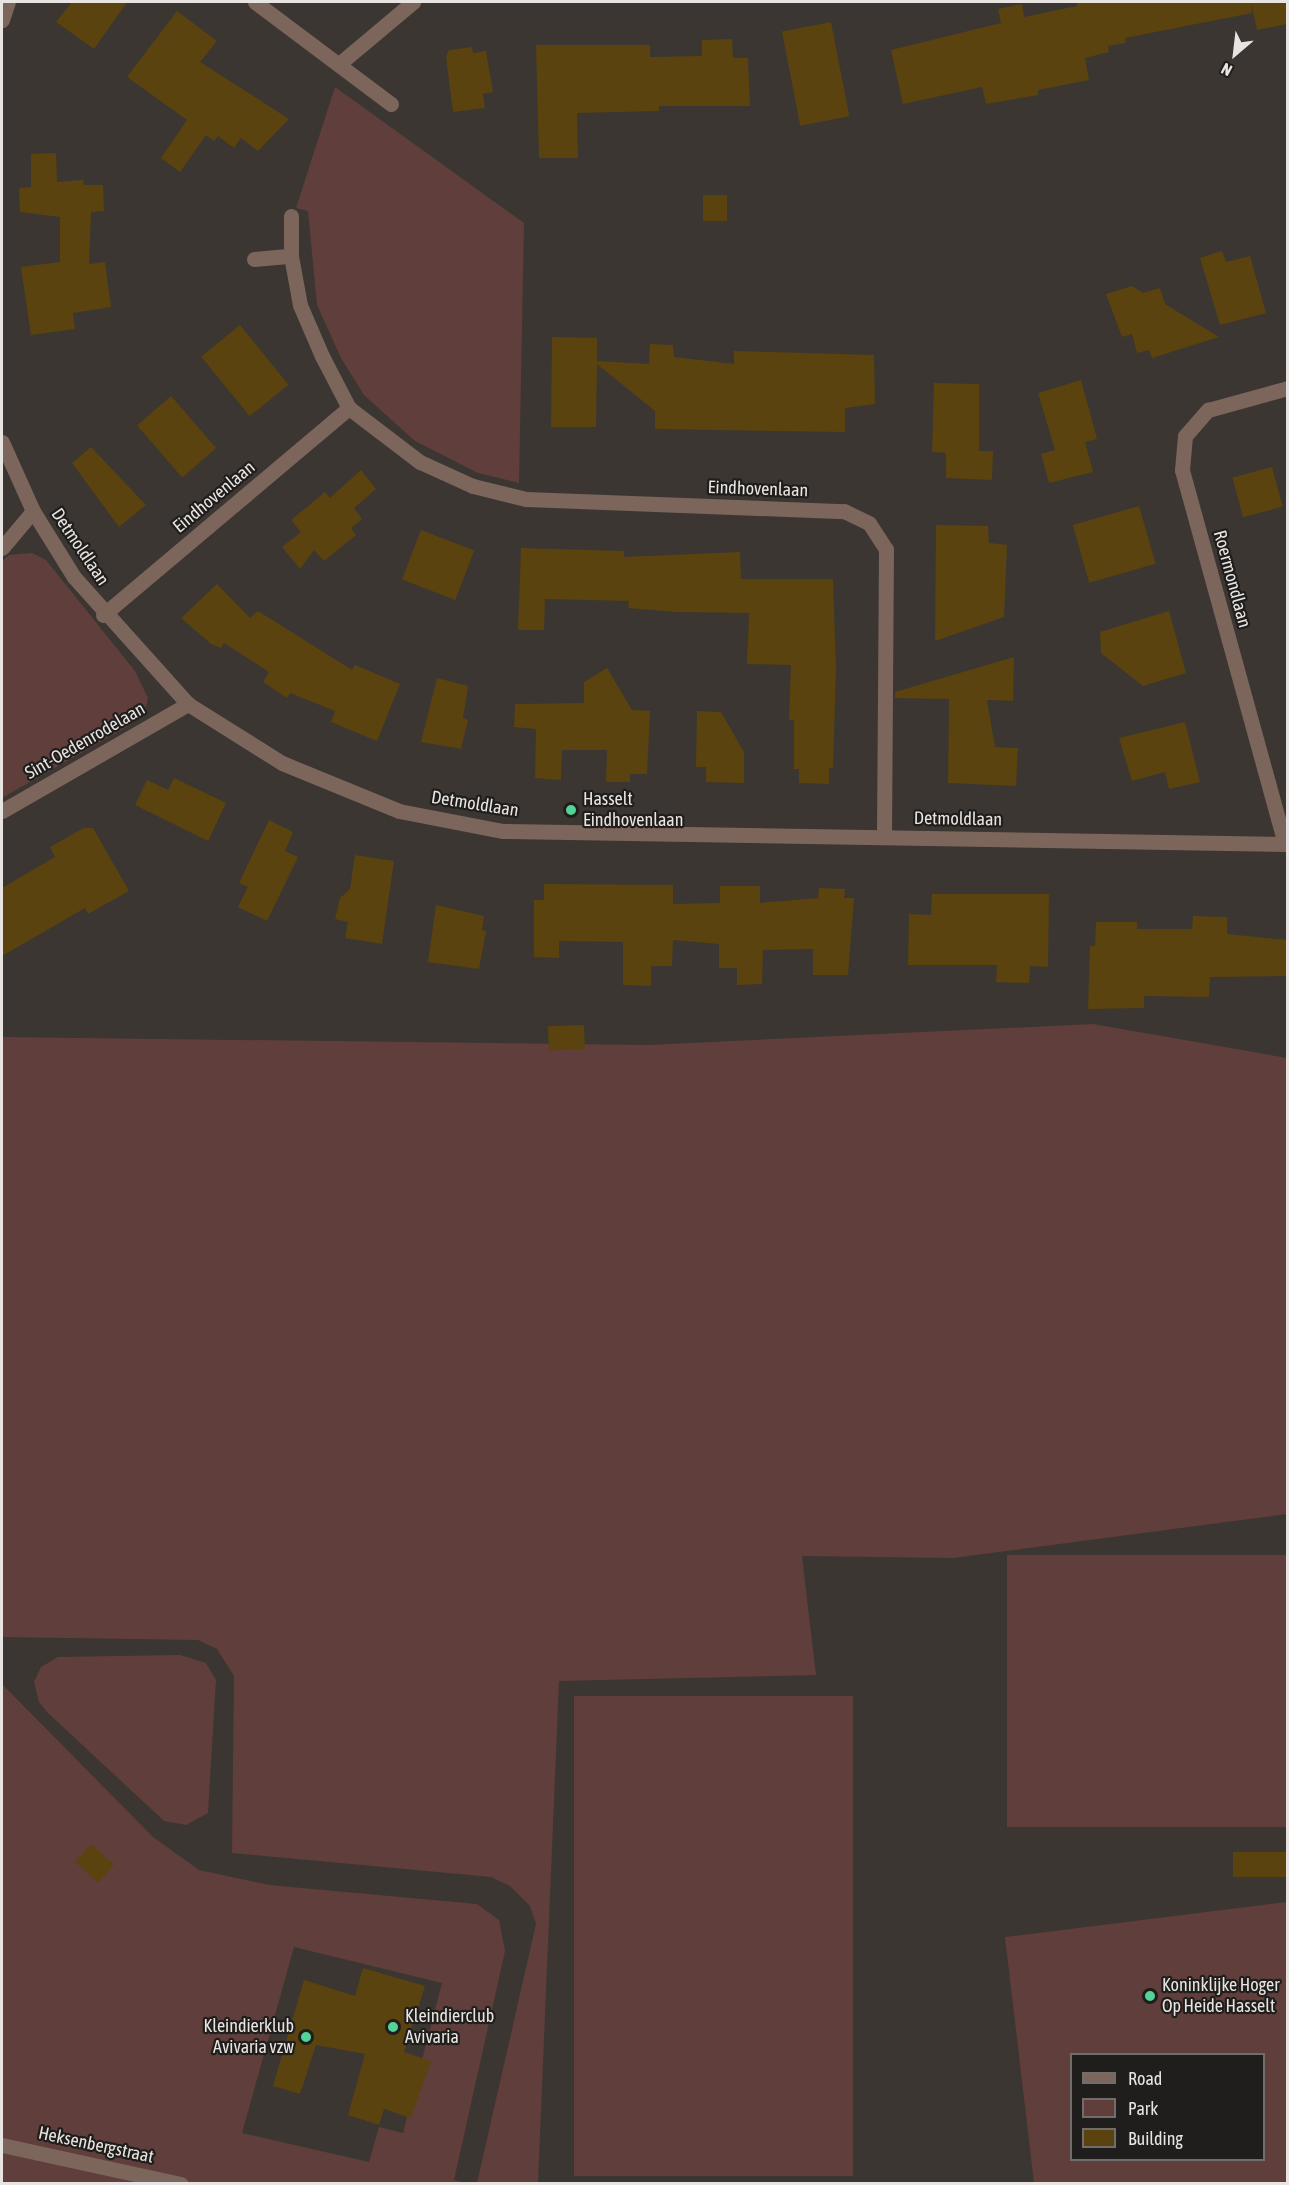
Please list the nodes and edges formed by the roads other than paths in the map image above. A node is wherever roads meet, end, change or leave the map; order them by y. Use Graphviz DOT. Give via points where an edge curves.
graph roads {
  1 [pos="8,2"];
  2 [pos="255,2"];
  3 [pos="413,2"];
  4 [pos="2,20"];
  5 [pos="339,64"];
  6 [pos="391,104"];
  7 [pos="291,216"];
  8 [pos="291,256"];
  9 [pos="254,259"];
  10 [pos="1287,388"];
  11 [pos="349,408"];
  12 [pos="2,442"];
  13 [pos="33,511"];
  14 [pos="2,548"];
  15 [pos="103,615"];
  16 [pos="188,704"];
  17 [pos="2,811"];
  18 [pos="884,837"];
  19 [pos="1286,844"];
  20 [pos="2,2145"];
  21 [pos="181,2184"];
  1 -- 4 [label="street"];
  2 -- 5 [label="street"];
  3 -- 5 [label="street"];
  5 -- 6 [label="street"];
  7 -- 8 [label="street, Eindhovenlaan"];
  8 -- 9 [label="street"];
  8 -- 11 [label="street, Eindhovenlaan" via="300,305"];
  10 -- 19 [label="street, Roermondlaan" via="1208,410 1185,436 1182,470"];
  11 -- 15 [label="street, Eindhovenlaan"];
  11 -- 18 [label="street, Eindhovenlaan" via="420,462 473,486 526,500 844,511 869,523 886,549"];
  12 -- 13 [label="street, Detmoldlaan"];
  13 -- 14 [label="street"];
  13 -- 15 [label="street, Detmoldlaan"];
  15 -- 16 [label="street, Detmoldlaan"];
  16 -- 17 [label="street, Sint-Oedenrodelaan"];
  16 -- 18 [label="street, Detmoldlaan" via="282,763 399,811 503,831"];
  18 -- 19 [label="street, Detmoldlaan"];
  20 -- 21 [label="street, Heksenbergstraat"];
}
